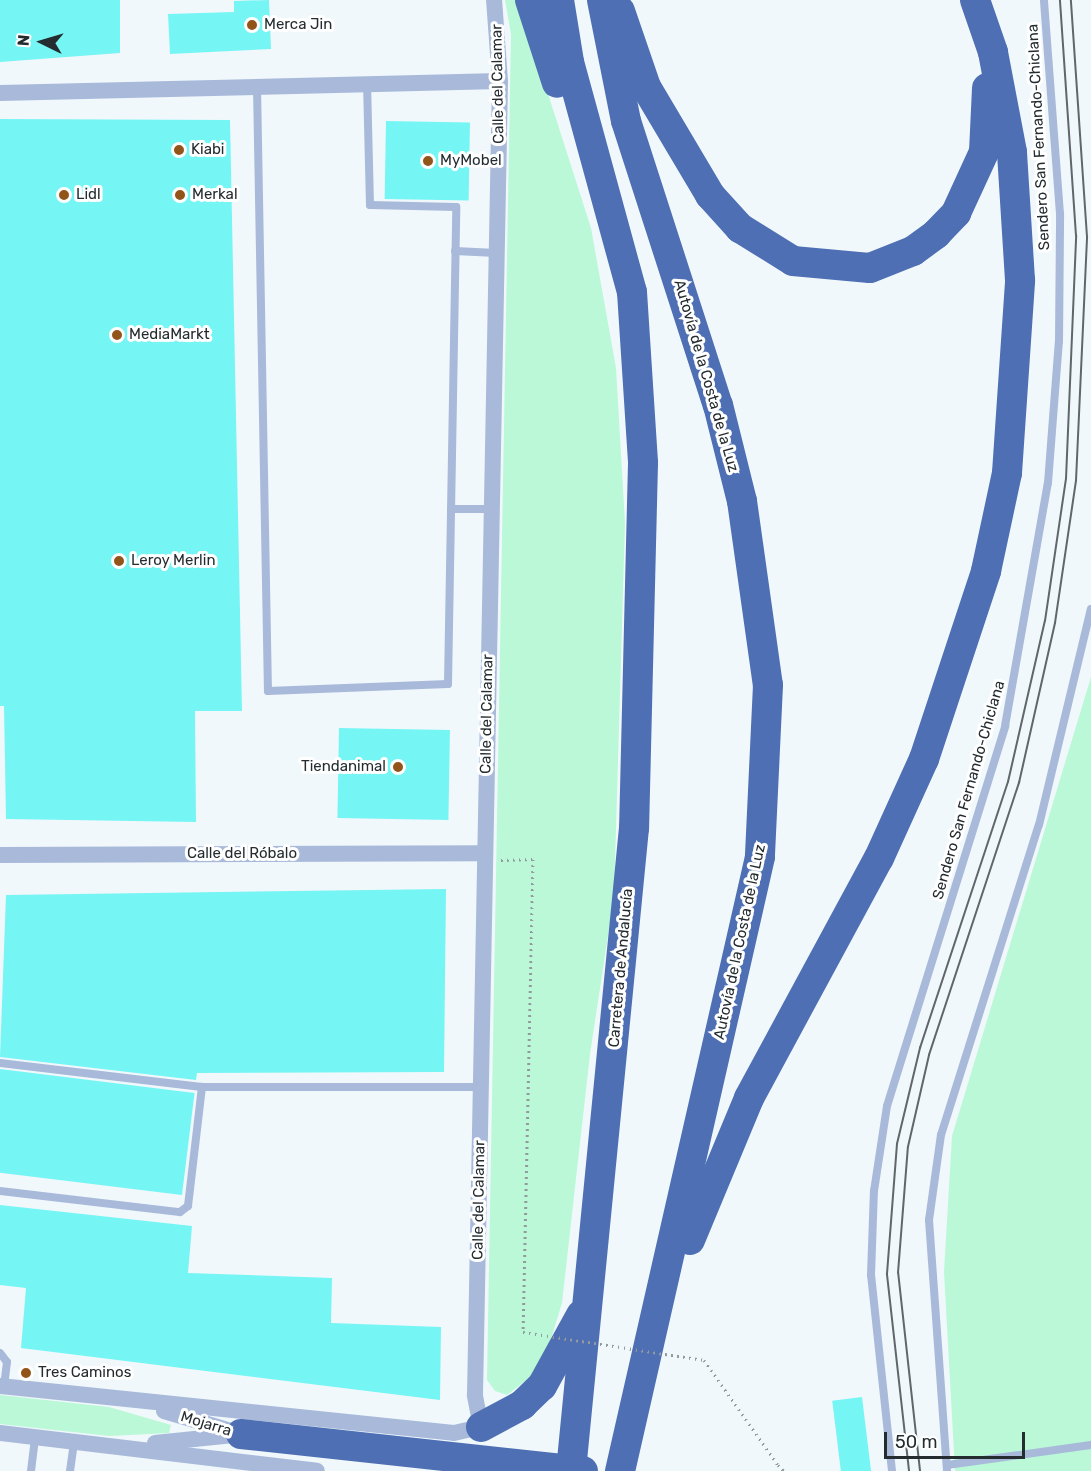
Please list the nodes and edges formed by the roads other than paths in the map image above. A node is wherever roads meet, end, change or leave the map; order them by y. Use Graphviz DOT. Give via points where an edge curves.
graph roads {
  1 [pos="494,0"];
  2 [pos="531,0"];
  3 [pos="559,0"];
  4 [pos="602,0"];
  5 [pos="618,0"];
  6 [pos="1044,0"];
  7 [pos="978,10"];
  8 [pos="500,81"];
  9 [pos="367,84"];
  10 [pos="257,87"];
  11 [pos="0,93"];
  12 [pos="455,251"];
  13 [pos="496,253"];
  14 [pos="643,463"];
  15 [pos="451,509"];
  16 [pos="491,509"];
  17 [pos="1091,609"];
  18 [pos="0,855"];
  19 [pos="484,857"];
  20 [pos="0,1063"];
  21 [pos="202,1087"];
  22 [pos="480,1087"];
  23 [pos="0,1191"];
  24 [pos="590,1296"];
  25 [pos="657,1324"];
  26 [pos="0,1353"];
  27 [pos="2,1386"];
  28 [pos="129,1400"];
  29 [pos="481,1427"];
  30 [pos="0,1433"];
  31 [pos="241,1434"];
  32 [pos="35,1437"];
  33 [pos="74,1441"];
  34 [pos="1091,1445"];
  35 [pos="126,1447"];
  36 [pos="947,1468"];
  37 [pos="31,1471"];
  38 [pos="70,1471"];
  39 [pos="317,1471"];
  40 [pos="571,1471"];
  41 [pos="583,1471"];
  42 [pos="620,1471"];
  43 [pos="892,1471"];
  1 -- 8 [label="street, Calle del Calamar"];
  2 -- 14 [label="highway" via="602,226"];
  3 -- 14 [label="highway" via="569,62 632,292"];
  4 -- 25 [label="highway, Autovía de la Costa de la Luz" via="626,121 718,405 739,490 759,592 768,685 760,857"];
  5 -- 7 [label="highway" via="646,87 710,195 765,246 793,261 847,269 870,268 913,251 956,213 973,183 990,113"];
  6 -- 43 [label="lane, Sendero San Fernando-Chiclana" via="1060,214 1059,340 1048,483 1005,726 887,1106 874,1191 871,1275"];
  7 -- 25 [label="highway" via="993,52 1012,152 1020,280 1007,473 986,572 924,759 879,858 749,1098"];
  8 -- 9 [label="street"];
  8 -- 13 [label="street, Calle del Calamar"];
  9 -- 10 [label="street"];
  9 -- 12 [label="lane" via="369,205 456,207"];
  10 -- 11 [label="street"];
  10 -- 15 [label="lane" via="268,691 448,684"];
  12 -- 13 [label="lane"];
  12 -- 15 [label="lane"];
  13 -- 16 [label="street, Calle del Calamar"];
  14 -- 24 [label="highway, Carretera de Andalucía" via="634,828"];
  15 -- 16 [label="lane"];
  16 -- 19 [label="street, Calle del Calamar"];
  17 -- 36 [label="lane" via="1039,825 941,1135 929,1220"];
  18 -- 19 [label="street, Calle del Róbalo"];
  19 -- 22 [label="street, Calle del Calamar"];
  20 -- 21 [label="lane"];
  21 -- 22 [label="lane"];
  21 -- 23 [label="lane" via="188,1206 180,1212"];
  22 -- 29 [label="street, Calle del Calamar" via="475,1395"];
  24 -- 29 [label="highway" via="556,1368 542,1386 522,1405"];
  24 -- 40 [label="highway, Carretera de Andalucía"];
  25 -- 42 [label="highway"];
  26 -- 27 [label="lane" via="7,1362"];
  27 -- 28 [label="street"];
  28 -- 29 [label="street" via="454,1433"];
  28 -- 31 [label="street, Mojarra"];
  30 -- 32 [label="street"];
  31 -- 35 [label="street, Mojarra"];
  31 -- 41 [label="highway, bridge"];
  32 -- 33 [label="street"];
  32 -- 37 [label="lane"];
  33 -- 35 [label="street"];
  33 -- 38 [label="lane"];
  34 -- 36 [label="lane"];
  35 -- 39 [label="street"];
}
